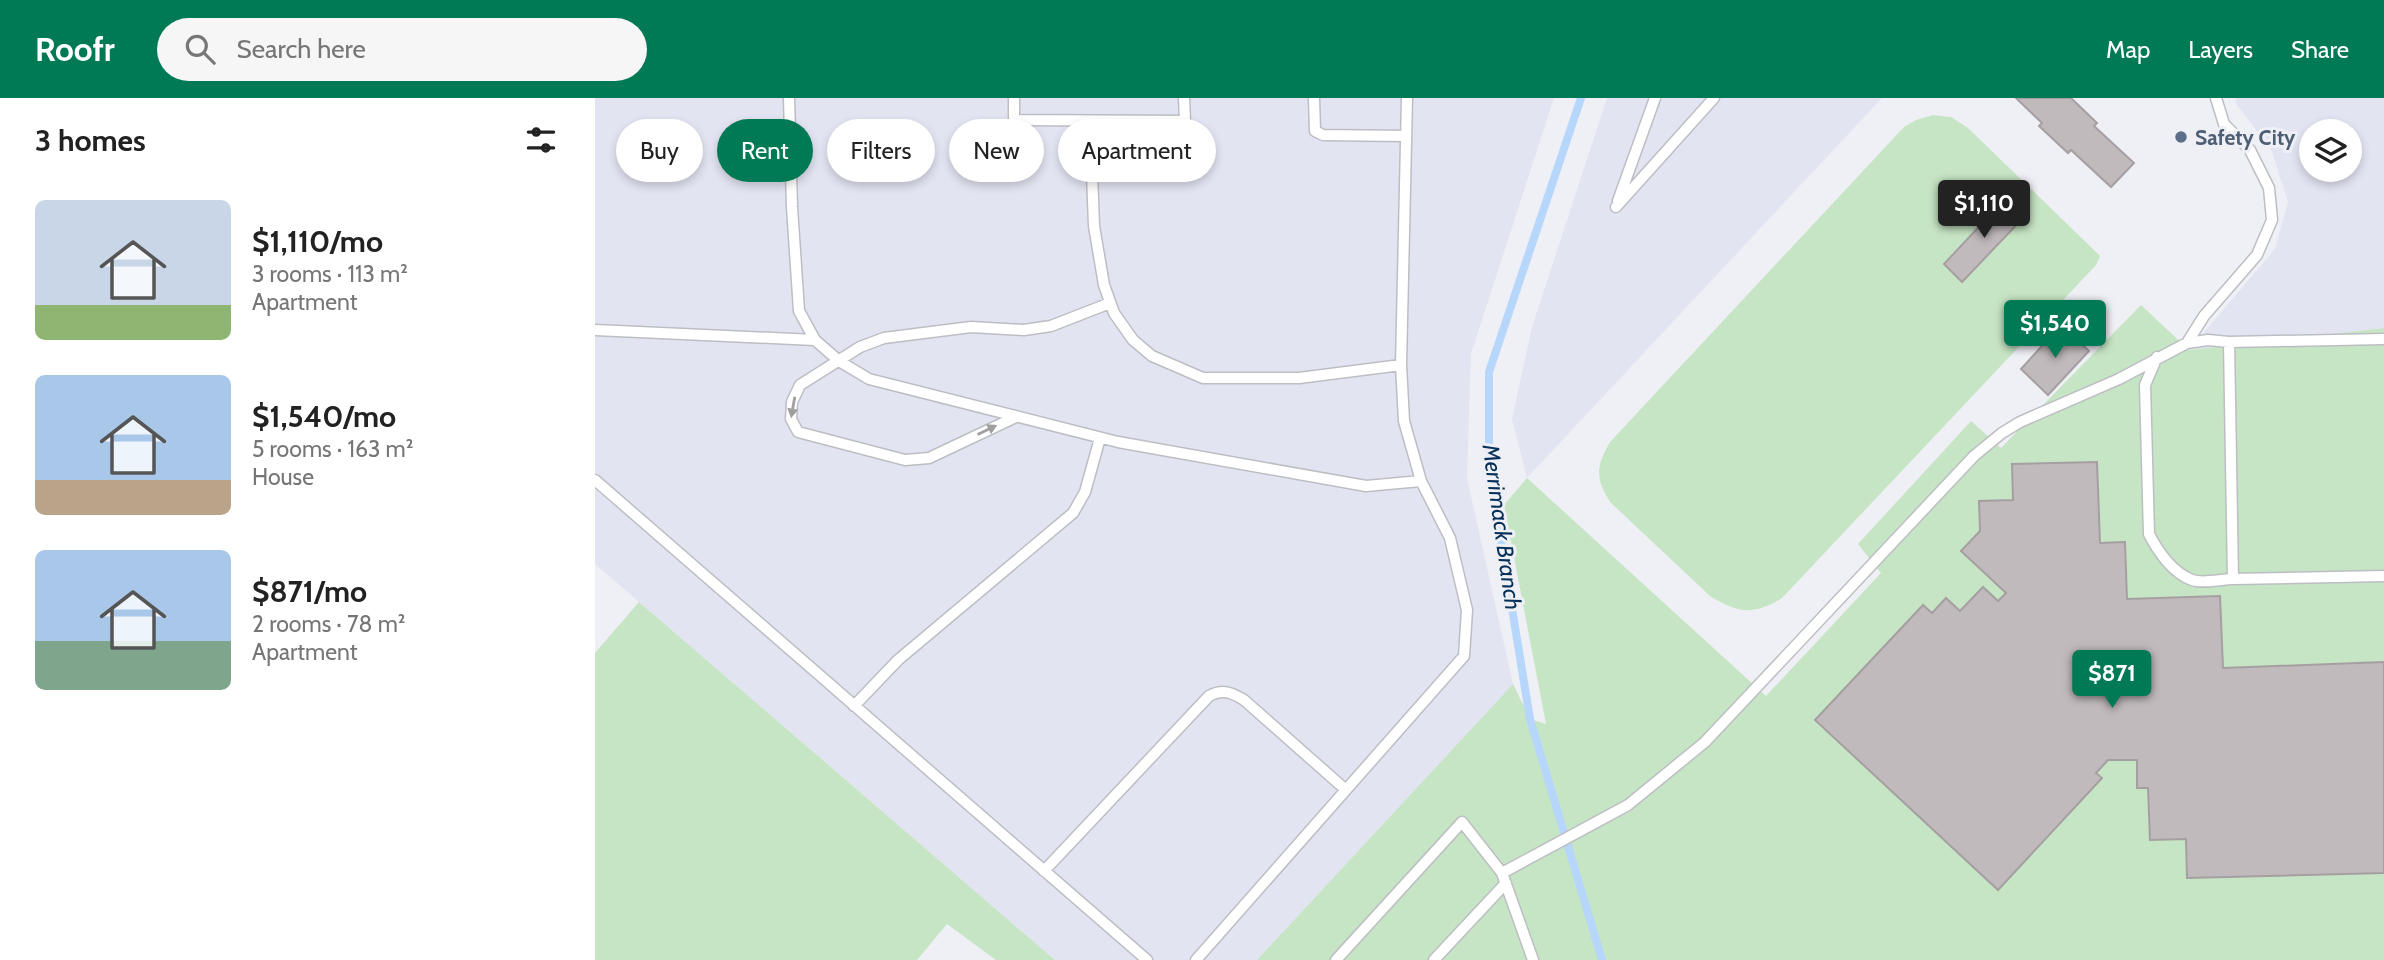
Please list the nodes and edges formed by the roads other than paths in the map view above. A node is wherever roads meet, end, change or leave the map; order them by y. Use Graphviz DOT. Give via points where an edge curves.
graph roads {
  1 [pos="789,98"];
  2 [pos="1014,98"];
  3 [pos="1184,98"];
  4 [pos="1314,98"];
  5 [pos="1407,98"];
  6 [pos="1655,98"];
  7 [pos="1714,98"];
  8 [pos="2215,98"];
  9 [pos="1185,119"];
  10 [pos="1058,121"];
  11 [pos="1406,136"];
  12 [pos="1092,182"];
  13 [pos="1110,303"];
  14 [pos="595,330"];
  15 [pos="815,340"];
  16 [pos="2384,340"];
  17 [pos="2187,342"];
  18 [pos="2229,342"];
  19 [pos="2157,357"];
  20 [pos="839,361"];
  21 [pos="1401,365"];
  22 [pos="1016,417"];
  23 [pos="1100,438"];
  24 [pos="595,480"];
  25 [pos="1421,481"];
  26 [pos="2384,576"];
  27 [pos="2233,579"];
  28 [pos="854,706"];
  29 [pos="1346,790"];
  30 [pos="1044,871"];
  31 [pos="1504,878"];
  32 [pos="1147,960"];
  33 [pos="1196,960"];
  34 [pos="1336,960"];
  35 [pos="1434,960"];
  36 [pos="1533,960"];
  1 -- 15 [label="lane" via="799,311"];
  2 -- 10 [label="lane" via="1014,120"];
  3 -- 9 [label="lane"];
  4 -- 11 [label="lane" via="1315,131 1323,135"];
  5 -- 11 [label="lane"];
  6 -- 7 [label="lane" via="1616,207"];
  8 -- 17 [label="lane" via="2224,124 2250,150 2269,188 2273,220 2257,255"];
  11 -- 21 [label="lane"];
  12 -- 13 [label="lane" via="1094,226"];
  13 -- 20 [label="lane" via="1051,326 1024,330 971,327 884,338"];
  13 -- 21 [label="lane" via="1133,340 1152,356 1203,378 1299,378"];
  14 -- 15 [label="lane"];
  15 -- 20 [label="lane"];
  16 -- 18 [label="lane"];
  17 -- 18 [label="lane"];
  17 -- 19 [label="lane"];
  18 -- 27 [label="lane"];
  19 -- 27 [label="lane" via="2145,385 2149,534 2157,550 2193,581"];
  19 -- 31 [label="lane" via="2119,379 2020,422 1974,456 1705,742 1628,805 1541,851"];
  20 -- 22 [label="lane" via="869,379"];
  20 -- 22 [label="lane, one-way" via="800,385 791,419 798,432 905,460 929,458"];
  21 -- 25 [label="lane" via="1404,421"];
  22 -- 23 [label="lane"];
  23 -- 25 [label="lane" via="1366,486"];
  23 -- 28 [label="lane" via="1085,492 1073,513 898,660"];
  24 -- 28 [label="lane"];
  25 -- 29 [label="lane" via="1450,538 1467,610 1464,656"];
  26 -- 27 [label="lane"];
  28 -- 30 [label="lane"];
  29 -- 30 [label="lane" via="1244,700 1220,691 1209,696"];
  29 -- 33 [label="lane"];
  30 -- 32 [label="lane"];
  31 -- 34 [label="lane" via="1462,822"];
  31 -- 35 [label="lane"];
  31 -- 36 [label="lane"];
}
